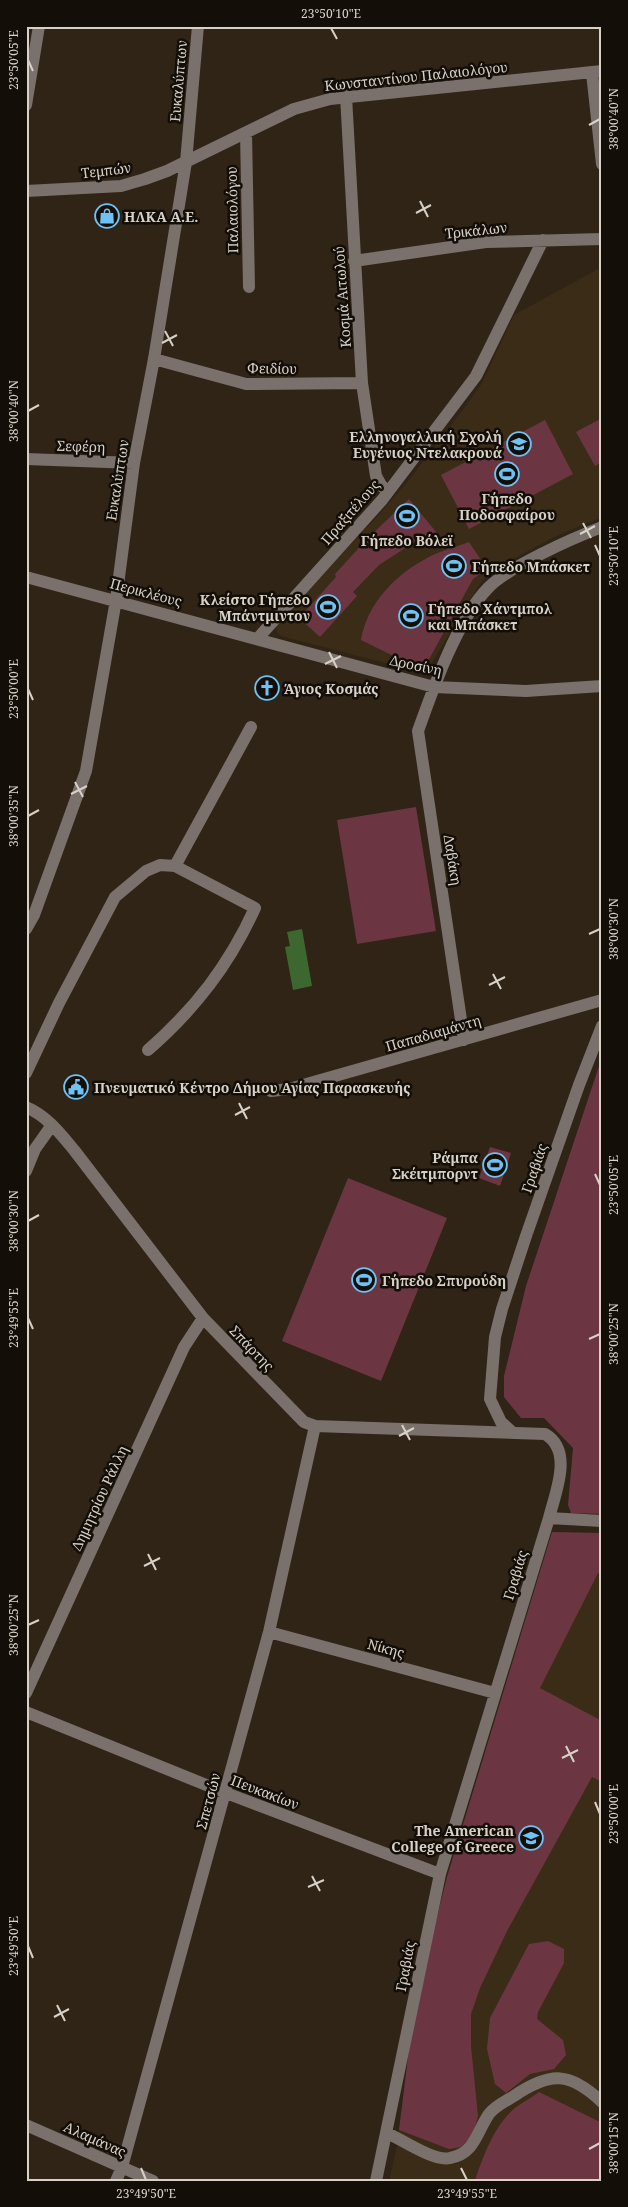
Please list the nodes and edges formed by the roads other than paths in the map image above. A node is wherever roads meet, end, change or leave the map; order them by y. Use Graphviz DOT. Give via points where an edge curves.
graph roads {
  1 [pos="39,26"];
  2 [pos="198,26"];
  3 [pos="597,72"];
  4 [pos="346,96"];
  5 [pos="26,105"];
  6 [pos="246,133"];
  7 [pos="186,162"];
  8 [pos="602,164"];
  9 [pos="26,191"];
  10 [pos="602,239"];
  11 [pos="543,240"];
  12 [pos="354,261"];
  13 [pos="249,287"];
  14 [pos="154,359"];
  15 [pos="362,383"];
  16 [pos="26,459"];
  17 [pos="134,463"];
  18 [pos="388,492"];
  19 [pos="602,527"];
  20 [pos="26,577"];
  21 [pos="116,600"];
  22 [pos="258,638"];
  23 [pos="602,686"];
  24 [pos="434,687"];
  25 [pos="251,727"];
  26 [pos="175,866"];
  27 [pos="26,929"];
  28 [pos="602,1000"];
  29 [pos="602,1026"];
  30 [pos="464,1040"];
  31 [pos="148,1050"];
  32 [pos="26,1073"];
  33 [pos="271,1091"];
  34 [pos="26,1107"];
  35 [pos="52,1125"];
  36 [pos="26,1171"];
  37 [pos="203,1318"];
  38 [pos="315,1426"];
  39 [pos="513,1433"];
  40 [pos="548,1518"];
  41 [pos="602,1521"];
  42 [pos="269,1632"];
  43 [pos="26,1693"];
  44 [pos="495,1693"];
  45 [pos="26,1712"];
  46 [pos="226,1793"];
  47 [pos="440,1874"];
  48 [pos="602,2102"];
  49 [pos="26,2125"];
  50 [pos="387,2133"];
  51 [pos="122,2167"];
  52 [pos="116,2181"];
  53 [pos="153,2181"];
  54 [pos="376,2181"];
  1 -- 5 [label="street"];
  2 -- 7 [label="street, Ευκαλύπτων"];
  3 -- 4 [label="street, Κωνσταντίνου Παλαιολόγου"];
  3 -- 8 [label="street"];
  4 -- 6 [label="street, Κωνσταντίνου Παλαιολόγου" via="294,109"];
  4 -- 12 [label="street, Κοσμά Αιτωλού"];
  6 -- 7 [label="street, Κωνσταντίνου Παλαιολόγου"];
  6 -- 13 [label="street, Παλαιολόγου"];
  7 -- 9 [label="street, Τεμπών" via="121,186"];
  7 -- 14 [label="street, Ευκαλύπτων"];
  10 -- 11 [label="street, Τρικάλων"];
  11 -- 12 [label="street, Τρικάλων" via="486,242"];
  11 -- 18 [label="street, Πραξιτέλους" via="476,376"];
  12 -- 15 [label="street, Κοσμά Αιτωλού"];
  14 -- 15 [label="street, Φειδίου" via="246,384"];
  14 -- 17 [label="street, Ευκαλύπτων"];
  15 -- 18 [label="street, Κοσμά Αιτωλού" via="376,476"];
  16 -- 17 [label="street, Σεφέρη"];
  17 -- 21 [label="street, Ευκαλύπτων"];
  18 -- 22 [label="street, Πραξιτέλους"];
  19 -- 24 [label="street, Δαβάκη" via="526,563 488,588 466,620"];
  20 -- 21 [label="street, Περικλέους"];
  21 -- 22 [label="street, Περικλέους"];
  21 -- 27 [label="street, Ευκαλύπτων" via="86,771 34,915"];
  22 -- 24 [label="street, Δροσίνη"];
  23 -- 24 [label="street, Δροσίνη" via="526,691"];
  24 -- 30 [label="street, Δαβάκη" via="418,731"];
  25 -- 26 [label="street"];
  26 -- 31 [label="street" via="255,908 241,939 206,992"];
  26 -- 32 [label="street" via="160,865 146,871 115,897 58,1003"];
  28 -- 30 [label="street, Παπαδιαμάντη"];
  29 -- 39 [label="street, Γραβιάς" via="578,1085 495,1337 490,1399 501,1422"];
  30 -- 33 [label="street, Παπαδιαμάντη"];
  34 -- 35 [label="street, Σπάρτης"];
  35 -- 36 [label="street" via="35,1149"];
  35 -- 37 [label="street, Σπάρτης"];
  37 -- 38 [label="street, Σπάρτης" via="298,1417"];
  37 -- 43 [label="street, Δημητρίου Ράλλη" via="184,1348"];
  38 -- 39 [label="street"];
  38 -- 42 [label="street, Σπετσών"];
  39 -- 40 [label="street, Γραβιάς" via="545,1434 558,1446 560,1468"];
  40 -- 41 [label="street"];
  40 -- 44 [label="street, Γραβιάς"];
  42 -- 44 [label="street, Νίκης"];
  42 -- 46 [label="street, Σπετσών"];
  44 -- 47 [label="street, Γραβιάς"];
  45 -- 46 [label="street, Πευκακίων"];
  46 -- 47 [label="street, Πευκακίων"];
  46 -- 51 [label="street, Σπετσών"];
  47 -- 50 [label="street, Γραβιάς"];
  48 -- 50 [label="street" via="572,2080 545,2080 522,2090 497,2107 471,2146 449,2159 440,2159"];
  49 -- 51 [label="street, Αλαμάνας"];
  50 -- 54 [label="street, Γραβιάς"];
  51 -- 52 [label="street, Σπετσών"];
  51 -- 53 [label="street, Αλαμάνας"];
}
